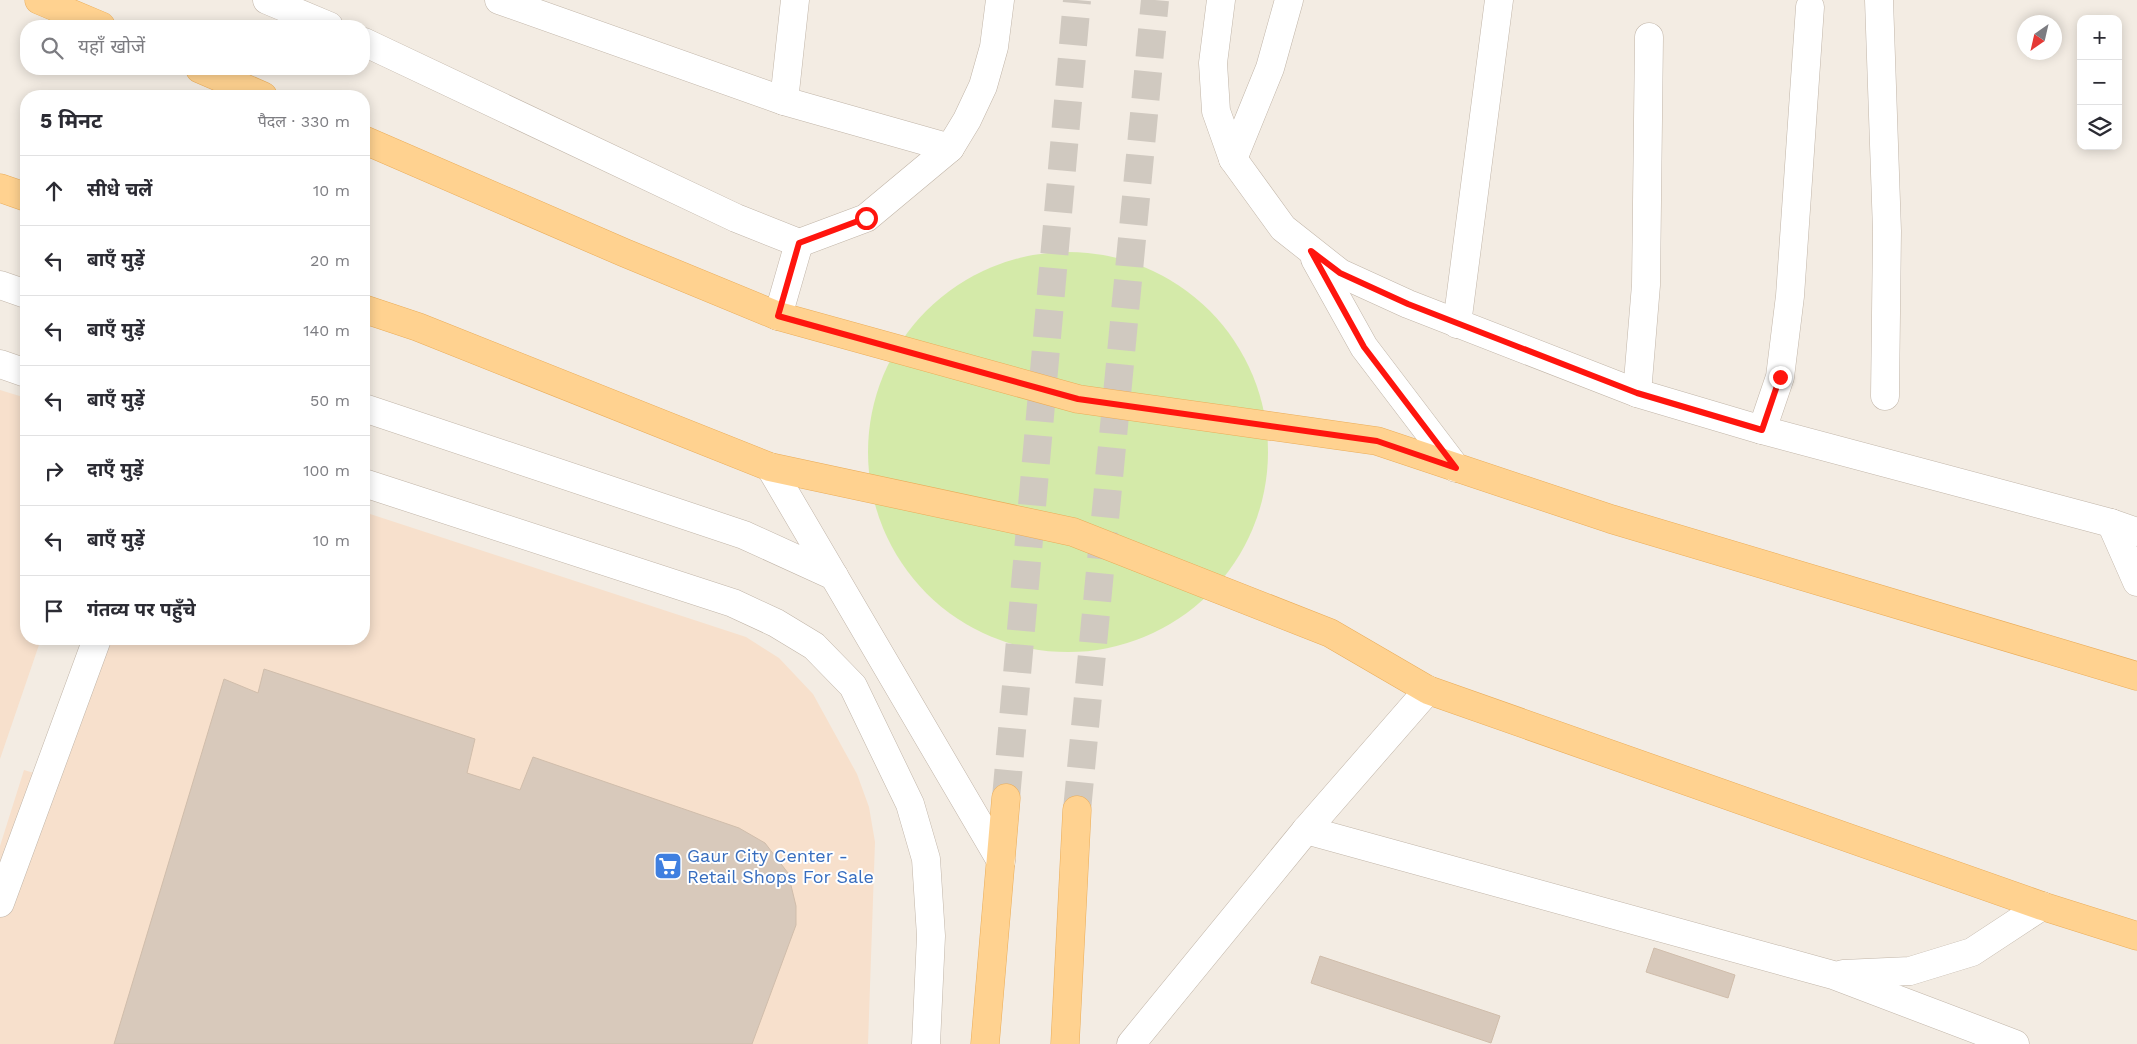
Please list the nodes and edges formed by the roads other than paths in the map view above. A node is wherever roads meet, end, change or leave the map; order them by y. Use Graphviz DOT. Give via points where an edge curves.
graph roads {
  1 [pos="39,0"];
  2 [pos="267,0"];
  3 [pos="499,0"];
  4 [pos="795,0"];
  5 [pos="1000,0"];
  6 [pos="1221,0"];
  7 [pos="1288,0"];
  8 [pos="1499,0"];
  9 [pos="1879,0"];
  10 [pos="1810,7"];
  11 [pos="322,15"];
  12 [pos="87,20"];
  13 [pos="1649,37"];
  14 [pos="370,45"];
  15 [pos="214,75"];
  16 [pos="250,90"];
  17 [pos="784,101"];
  18 [pos="370,143"];
  19 [pos="950,148"];
  20 [pos="1233,159"];
  21 [pos="0,188"];
  22 [pos="20,195"];
  23 [pos="799,243"];
  24 [pos="1311,251"];
  25 [pos="0,285"];
  26 [pos="20,292"];
  27 [pos="370,311"];
  28 [pos="778,316"];
  29 [pos="1457,324"];
  30 [pos="0,364"];
  31 [pos="20,371"];
  32 [pos="1637,393"];
  33 [pos="1885,396"];
  34 [pos="370,410"];
  35 [pos="1762,430"];
  36 [pos="770,467"];
  37 [pos="1456,468"];
  38 [pos="370,485"];
  39 [pos="2111,523"];
  40 [pos="2137,532"];
  41 [pos="834,576"];
  42 [pos="2137,582"];
  43 [pos="871,639"];
  44 [pos="95,645"];
  45 [pos="2137,676"];
  46 [pos="853,686"];
  47 [pos="1428,690"];
  48 [pos="1006,798"];
  49 [pos="1077,810"];
  50 [pos="1306,830"];
  51 [pos="1001,861"];
  52 [pos="0,903"];
  53 [pos="2042,906"];
  54 [pos="2137,936"];
  55 [pos="1833,975"];
  56 [pos="926,1044"];
  57 [pos="985,1044"];
  58 [pos="1065,1044"];
  59 [pos="1131,1044"];
  60 [pos="2015,1044"];
  1 -- 12 [label="main road"];
  2 -- 11 [label="street"];
  3 -- 17 [label="street"];
  4 -- 17 [label="street"];
  5 -- 19 [label="street" via="994,47 983,86"];
  6 -- 20 [label="street" via="1213,63 1216,111"];
  7 -- 20 [label="street" via="1270,68"];
  8 -- 29 [label="street"];
  9 -- 33 [label="street" via="1887,230"];
  10 -- 35 [label="street" via="1790,296 1780,377"];
  13 -- 32 [label="street" via="1646,285"];
  14 -- 23 [label="street" via="736,218"];
  15 -- 16 [label="main road"];
  17 -- 19 [label="street"];
  18 -- 28 [label="main road"];
  19 -- 23 [label="street" via="866,218"];
  20 -- 24 [label="street" via="1283,228"];
  21 -- 22 [label="main road"];
  23 -- 28 [label="street"];
  24 -- 29 [label="street" via="1340,273"];
  24 -- 37 [label="street" via="1364,347"];
  25 -- 26 [label="street"];
  27 -- 36 [label="main road" via="418,327"];
  28 -- 37 [label="main road" via="1078,399 1377,441"];
  29 -- 32 [label="street"];
  30 -- 31 [label="street"];
  32 -- 35 [label="street"];
  34 -- 41 [label="street" via="744,535"];
  35 -- 39 [label="street"];
  36 -- 41 [label="street"];
  36 -- 47 [label="main road" via="1072,532 1330,633"];
  37 -- 45 [label="main road" via="1611,519"];
  38 -- 46 [label="street" via="733,603 814,646"];
  39 -- 40 [label="street"];
  39 -- 42 [label="street"];
  41 -- 43 [label="street"];
  43 -- 46 [label="street"];
  43 -- 51 [label="street"];
  44 -- 52 [label="street"];
  46 -- 56 [label="street" via="910,804 926,859 931,936"];
  47 -- 50 [label="street"];
  47 -- 53 [label="main road"];
  48 -- 51 [label="main road"];
  49 -- 58 [label="main road"];
  50 -- 55 [label="street"];
  50 -- 59 [label="street"];
  51 -- 57 [label="main road"];
  53 -- 54 [label="main road"];
  53 -- 55 [label="street" via="1972,952 1910,971"];
  55 -- 60 [label="street"];
}
